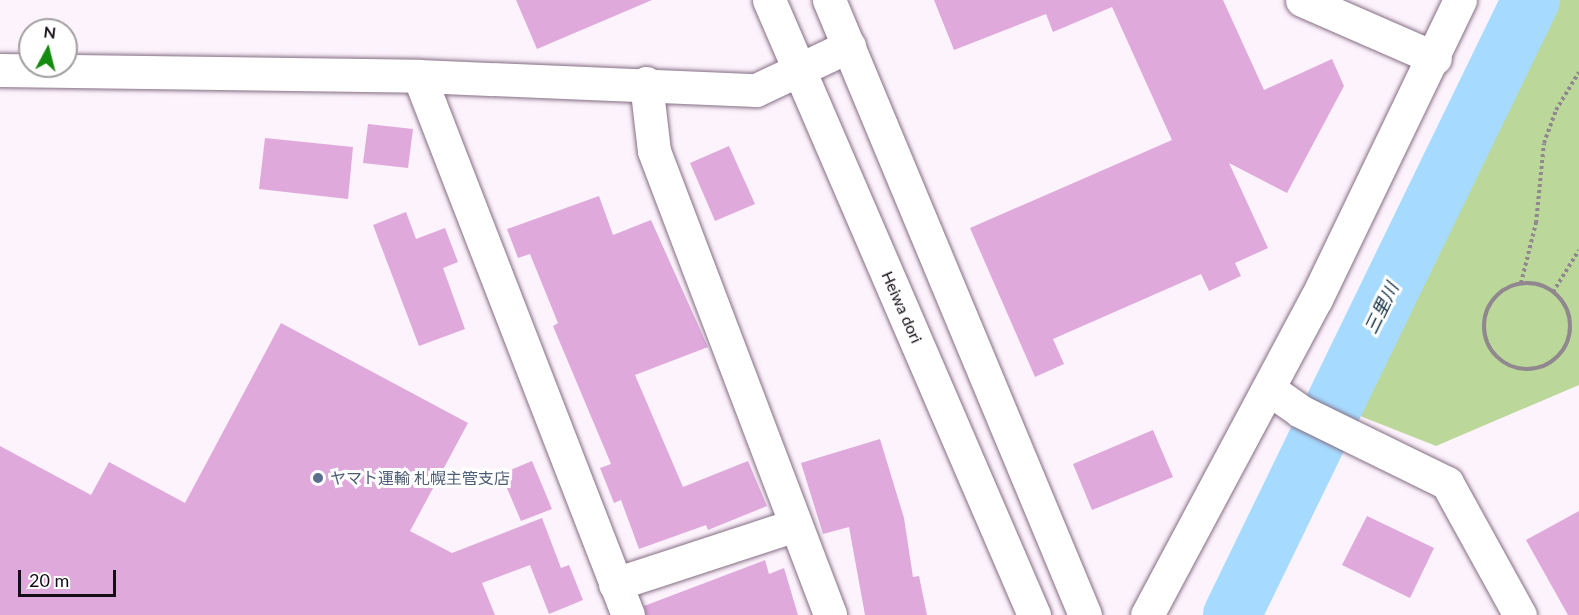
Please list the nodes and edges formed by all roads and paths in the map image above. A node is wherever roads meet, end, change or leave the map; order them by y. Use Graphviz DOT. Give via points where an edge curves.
graph roads {
  1 [pos="769,0"];
  2 [pos="829,0"];
  3 [pos="1302,0"];
  4 [pos="1460,0"];
  5 [pos="849,46"];
  6 [pos="1435,58"];
  7 [pos="795,68"];
  8 [pos="0,70"];
  9 [pos="1579,72"];
  10 [pos="418,76"];
  11 [pos="646,83"];
  12 [pos="1579,250"];
  13 [pos="1521,283"];
  14 [pos="1553,292"];
  15 [pos="1269,389"];
  16 [pos="795,525"];
  17 [pos="615,584"];
  18 [pos="628,615"];
  19 [pos="830,615"];
  20 [pos="1034,615"];
  21 [pos="1085,615"];
  22 [pos="1147,615"];
  23 [pos="1520,615"];
  1 -- 7 [label="street, Heiwa dori"];
  2 -- 5 [label="street"];
  3 -- 6 [label="street"];
  4 -- 6 [label="street"];
  5 -- 7 [label="street"];
  5 -- 21 [label="street"];
  6 -- 15 [label="street"];
  7 -- 11 [label="street" via="756,90"];
  7 -- 20 [label="street, Heiwa dori"];
  8 -- 10 [label="street"];
  9 -- 13 [label="path" via="1556,110 1544,143 1536,224"];
  10 -- 11 [label="street"];
  10 -- 17 [label="street"];
  11 -- 16 [label="street" via="654,151"];
  12 -- 14 [label="path"];
  13 -- 14 [label="path"];
  13 -- 14 [label="path" via="1509,287 1489,304 1484,330 1494,353 1516,368 1542,366 1553,360 1568,339 1568,313"];
  15 -- 22 [label="street"];
  15 -- 23 [label="street" via="1300,411 1447,483"];
  16 -- 17 [label="street"];
  16 -- 19 [label="street"];
  17 -- 18 [label="street"];
}
